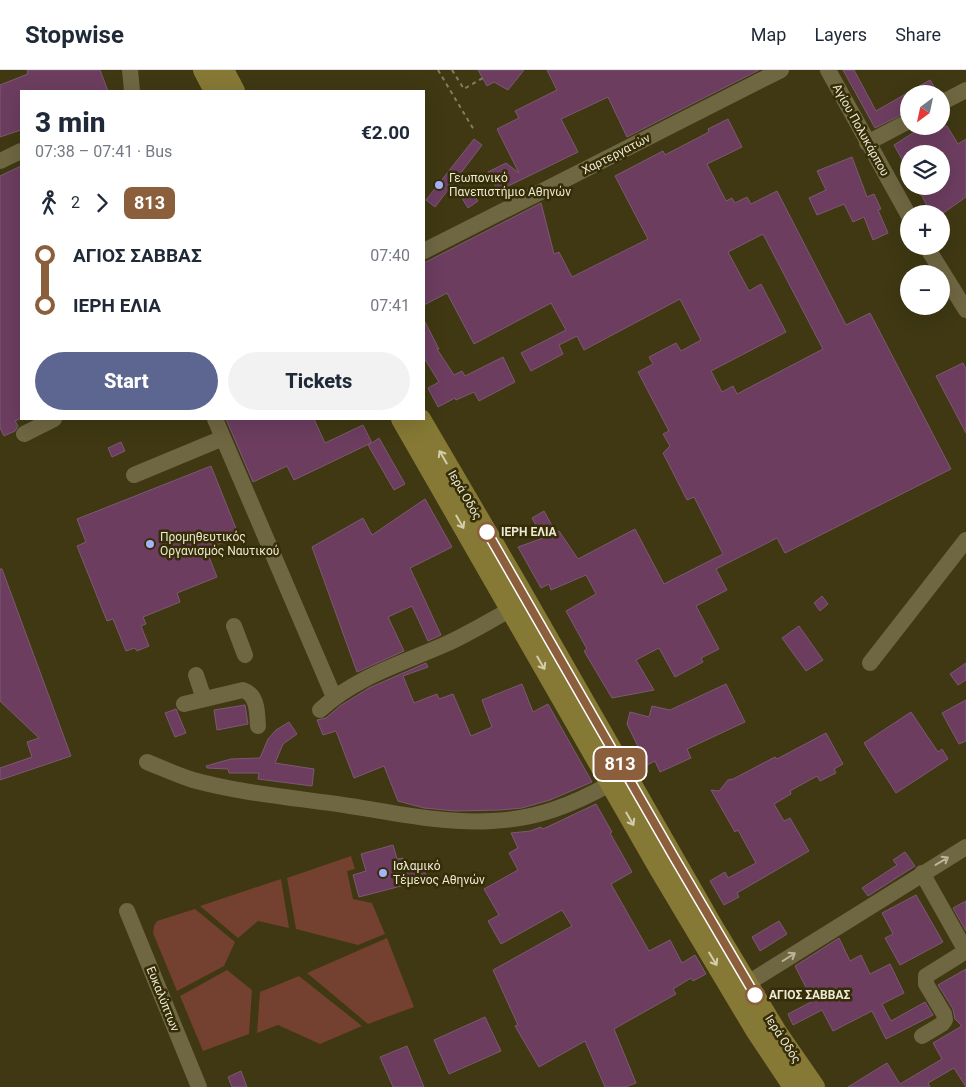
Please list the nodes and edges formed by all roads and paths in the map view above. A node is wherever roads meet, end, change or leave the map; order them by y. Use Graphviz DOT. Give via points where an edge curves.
graph roads {
  1 [pos="130,70"];
  2 [pos="203,70"];
  3 [pos="224,70"];
  4 [pos="438,70"];
  5 [pos="452,70"];
  6 [pos="781,70"];
  7 [pos="828,70"];
  8 [pos="483,78"];
  9 [pos="132,90"];
  10 [pos="213,90"];
  11 [pos="234,90"];
  12 [pos="966,90"];
  13 [pos="950,99"];
  14 [pos="900,126"];
  15 [pos="474,130"];
  16 [pos="867,143"];
  17 [pos="20,151"];
  18 [pos="0,161"];
  19 [pos="903,205"];
  20 [pos="425,250"];
  21 [pos="932,255"];
  22 [pos="966,310"];
  23 [pos="52,420"];
  24 [pos="215,420"];
  25 [pos="402,420"];
  26 [pos="422,420"];
  27 [pos="24,434"];
  28 [pos="223,438"];
  29 [pos="134,475"];
  30 [pos="966,540"];
  31 [pos="510,610"];
  32 [pos="234,626"];
  33 [pos="245,655"];
  34 [pos="870,663"];
  35 [pos="196,675"];
  36 [pos="334,696"];
  37 [pos="204,699"];
  38 [pos="184,704"];
  39 [pos="320,710"];
  40 [pos="258,726"];
  41 [pos="147,762"];
  42 [pos="610,784"];
  43 [pos="966,846"];
  44 [pos="922,873"];
  45 [pos="127,911"];
  46 [pos="966,951"];
  47 [pos="748,983"];
  48 [pos="922,1036"];
  49 [pos="199,1087"];
  50 [pos="793,1087"];
  51 [pos="815,1087"];
  1 -- 9 [label="street"];
  2 -- 10 [label="main road"];
  3 -- 11 [label="main road"];
  4 -- 15 [label="path"];
  5 -- 8 [label="path" via="464,89"];
  6 -- 20 [label="street, Χαρτεργατών"];
  7 -- 16 [label="street, Αγίου Πολυκάρπου"];
  12 -- 13 [label="street"];
  14 -- 16 [label="street"];
  16 -- 19 [label="street, Αγίου Πολυκάρπου"];
  17 -- 18 [label="street"];
  21 -- 22 [label="street"];
  23 -- 27 [label="street"];
  24 -- 28 [label="street"];
  25 -- 31 [label="main road, Ιερά Οδός, one-way"];
  47 -- 26 [label="main road, Ιερά Οδός, one-way"];
  28 -- 29 [label="street"];
  28 -- 36 [label="street"];
  30 -- 34 [label="street"];
  31 -- 36 [label="street"];
  31 -- 42 [label="main road, Ιερά Οδός, one-way"];
  32 -- 33 [label="street"];
  35 -- 37 [label="street"];
  36 -- 39 [label="street"];
  37 -- 38 [label="street"];
  37 -- 40 [label="street" via="239,690 251,694"];
  41 -- 42 [label="street" via="191,779 236,789 435,819 468,821 512,819 546,812 578,802"];
  42 -- 50 [label="main road, Ιερά Οδός, one-way" via="729,987"];
  44 -- 43 [label="street, one-way"];
  44 -- 46 [label="street"];
  47 -- 44 [label="street, one-way"];
  45 -- 49 [label="street, Ευκαλύπτων"];
  46 -- 48 [label="street" via="926,976 926,984 945,1020"];
  47 -- 51 [label="main road, Ιερά Οδός"];
}
